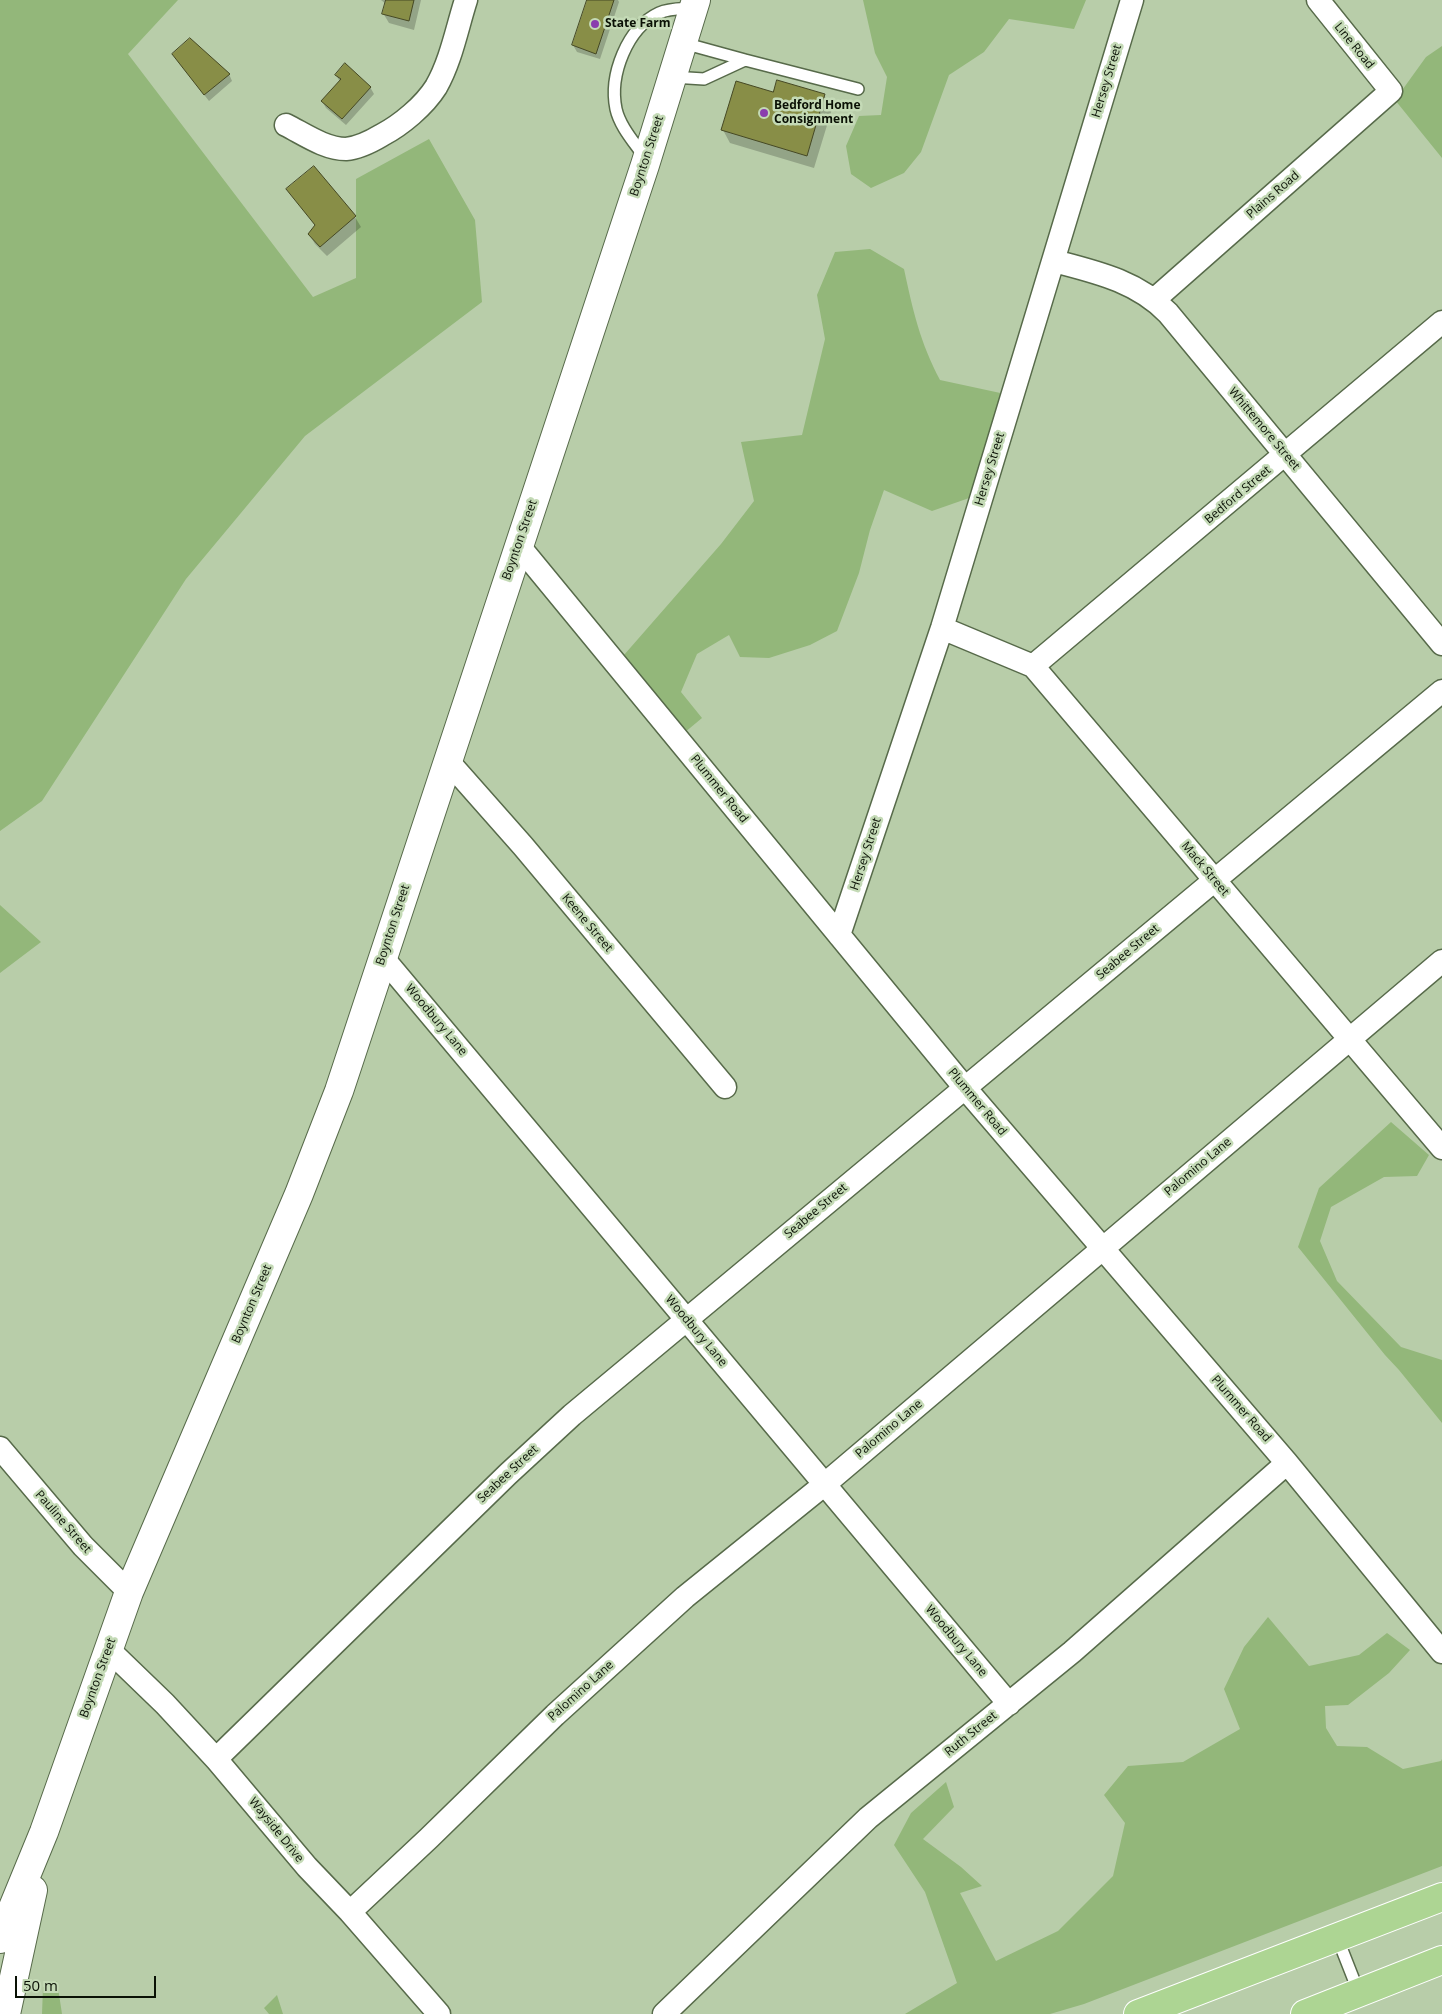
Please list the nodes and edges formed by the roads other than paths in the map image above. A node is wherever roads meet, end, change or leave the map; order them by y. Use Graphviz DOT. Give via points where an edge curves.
graph roads {
  1 [pos="466,0"];
  2 [pos="1132,0"];
  3 [pos="1318,0"];
  4 [pos="695,4"];
  5 [pos="683,43"];
  6 [pos="745,60"];
  7 [pos="672,77"];
  8 [pos="858,89"];
  9 [pos="1391,91"];
  10 [pos="286,125"];
  11 [pos="646,160"];
  12 [pos="1054,261"];
  13 [pos="1155,300"];
  14 [pos="1442,322"];
  15 [pos="1286,455"];
  16 [pos="519,546"];
  17 [pos="942,628"];
  18 [pos="1442,644"];
  19 [pos="1033,666"];
  20 [pos="1442,691"];
  21 [pos="447,760"];
  22 [pos="1214,880"];
  23 [pos="839,935"];
  24 [pos="383,958"];
  25 [pos="1442,961"];
  26 [pos="1350,1039"];
  27 [pos="725,1087"];
  28 [pos="965,1088"];
  29 [pos="1442,1148"];
  30 [pos="1103,1248"];
  31 [pos="686,1319"];
  32 [pos="0,1448"];
  33 [pos="1287,1463"];
  34 [pos="825,1484"];
  35 [pos="129,1592"];
  36 [pos="108,1649"];
  37 [pos="1442,1652"];
  38 [pos="1008,1704"];
  39 [pos="216,1759"];
  40 [pos="44,1832"];
  41 [pos="1442,1896"];
  42 [pos="350,1912"];
  43 [pos="1337,1937"];
  44 [pos="0,1939"];
  45 [pos="1442,1960"];
  46 [pos="1360,1993"];
  47 [pos="6,2014"];
  48 [pos="439,2014"];
  49 [pos="664,2014"];
  50 [pos="1138,2014"];
  51 [pos="1305,2014"];
  1 -- 10 [label="street" via="435,88 422,105 387,133 346,149 325,145"];
  2 -- 12 [label="street, Hersey Street"];
  3 -- 9 [label="street, Line Road"];
  4 -- 5 [label="street, Boynton Street"];
  4 -- 11 [label="lane" via="670,9 645,23 632,38 616,74 617,110"];
  5 -- 6 [label="lane"];
  5 -- 7 [label="street, Boynton Street"];
  6 -- 7 [label="lane" via="704,79"];
  6 -- 8 [label="lane"];
  7 -- 11 [label="street, Boynton Street"];
  9 -- 13 [label="street, Plains Road"];
  11 -- 16 [label="street, Boynton Street"];
  12 -- 13 [label="street, Whittemore Street" via="1134,287"];
  12 -- 17 [label="street, Hersey Street"];
  13 -- 15 [label="street, Whittemore Street"];
  14 -- 15 [label="street, Bedford Street"];
  15 -- 18 [label="street, Whittemore Street"];
  15 -- 19 [label="street, Bedford Street"];
  16 -- 21 [label="street, Boynton Street"];
  16 -- 23 [label="street, Plummer Road"];
  17 -- 19 [label="street, Mack Street"];
  17 -- 23 [label="street, Hersey Street"];
  19 -- 22 [label="street, Mack Street"];
  20 -- 22 [label="street, Seabee Street"];
  21 -- 24 [label="street, Boynton Street"];
  21 -- 27 [label="street, Keene Street"];
  22 -- 26 [label="street, Mack Street"];
  22 -- 28 [label="street, Seabee Street"];
  23 -- 28 [label="street, Plummer Road"];
  24 -- 31 [label="street, Woodbury Lane"];
  24 -- 35 [label="street, Boynton Street" via="345,1073 299,1194"];
  25 -- 26 [label="street, Palomino Lane"];
  26 -- 29 [label="street, Mack Street"];
  26 -- 30 [label="street, Palomino Lane"];
  28 -- 30 [label="street, Plummer Road"];
  28 -- 31 [label="street, Seabee Street"];
  30 -- 33 [label="street, Plummer Road"];
  30 -- 34 [label="street, Palomino Lane"];
  31 -- 34 [label="street, Woodbury Lane"];
  31 -- 39 [label="street, Seabee Street" via="508,1474"];
  32 -- 35 [label="street, Pauline Street" via="83,1546"];
  33 -- 37 [label="street, Plummer Road"];
  33 -- 38 [label="street, Ruth Street"];
  34 -- 38 [label="street, Woodbury Lane"];
  34 -- 42 [label="street, Palomino Lane" via="684,1597 555,1715"];
  35 -- 36 [label="street, Boynton Street"];
  36 -- 39 [label="street, Wayside Drive"];
  36 -- 40 [label="street, Boynton Street"];
  38 -- 49 [label="street, Ruth Street" via="868,1818"];
  39 -- 42 [label="street, Wayside Drive" via="307,1867"];
  40 -- 44 [label="street, Boynton Street"];
  40 -- 47 [label="street, Boynton Street"];
  41 -- 43 [label="highway"];
  42 -- 48 [label="street, Wayside Drive"];
  43 -- 46 [label="lane"];
  43 -- 50 [label="highway"];
  45 -- 46 [label="highway"];
  46 -- 51 [label="highway"];
}
